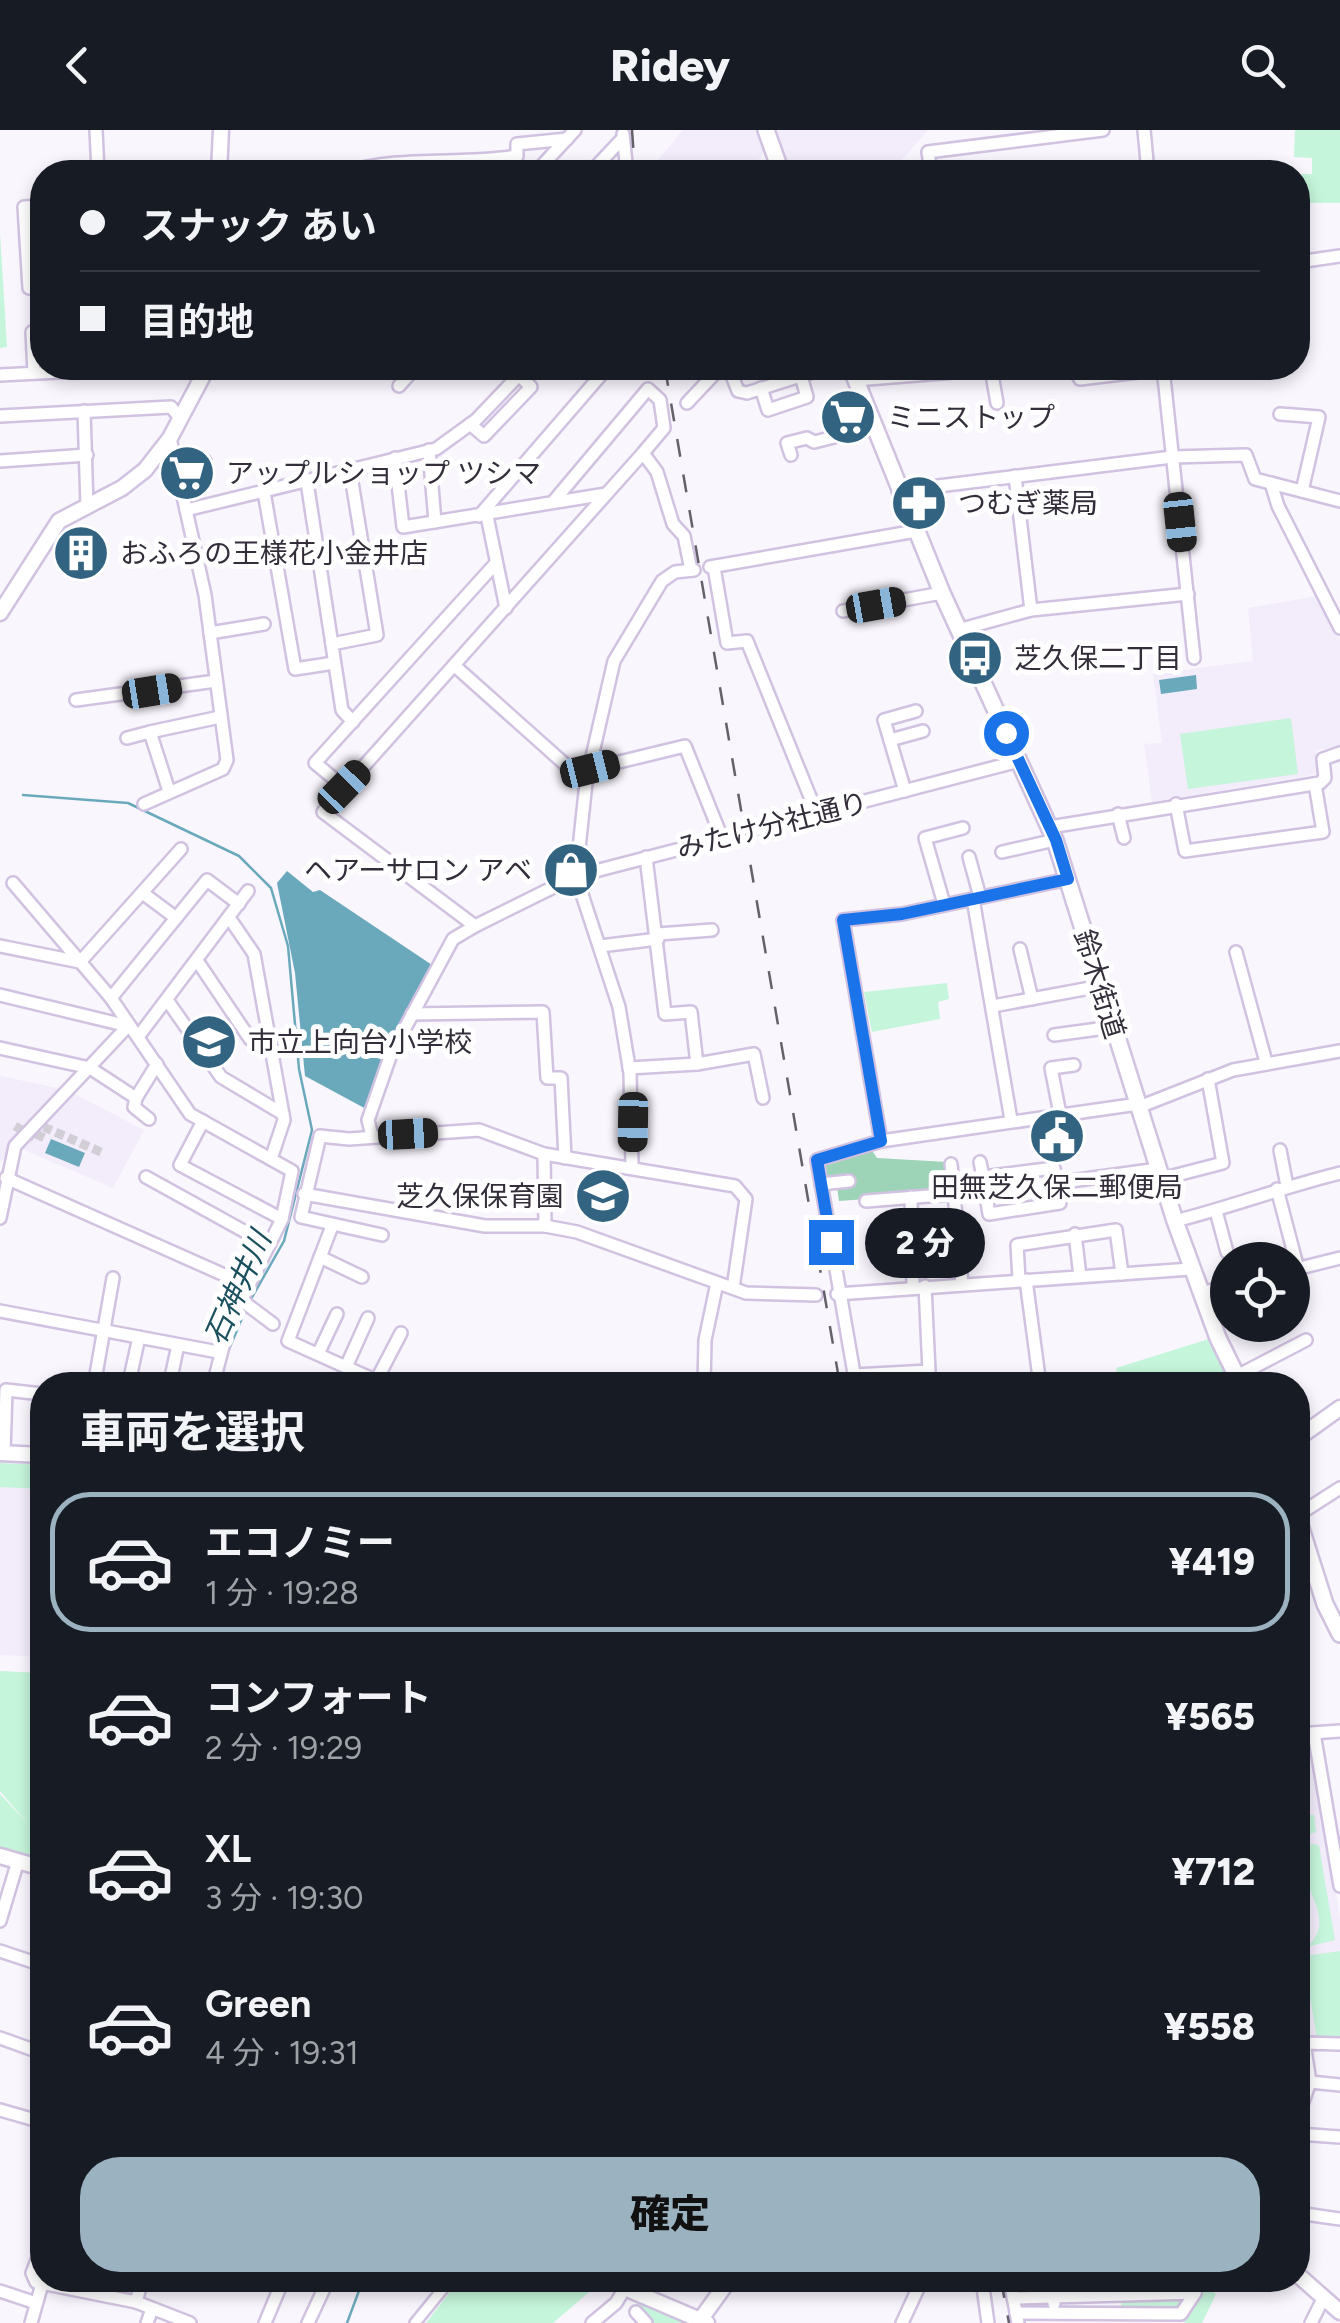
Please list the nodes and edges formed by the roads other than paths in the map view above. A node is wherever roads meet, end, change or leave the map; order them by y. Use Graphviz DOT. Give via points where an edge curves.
graph roads {
  1 [pos="96,130"];
  2 [pos="221,130"];
  3 [pos="766,130"];
  4 [pos="971,130"];
  5 [pos="1104,130"];
  6 [pos="1144,130"];
  7 [pos="571,134"];
  8 [pos="623,134"];
  9 [pos="974,146"];
  10 [pos="97,160"];
  11 [pos="220,160"];
  12 [pos="492,160"];
  13 [pos="547,160"];
  14 [pos="601,160"];
  15 [pos="626,160"];
  16 [pos="777,160"];
  17 [pos="929,160"];
  18 [pos="1147,160"];
  19 [pos="30,207"];
  20 [pos="1340,256"];
  21 [pos="1310,260"];
  22 [pos="30,288"];
  23 [pos="30,373"];
  24 [pos="0,375"];
  25 [pos="201,380"];
  26 [pos="404,380"];
  27 [pos="513,380"];
  28 [pos="523,380"];
  29 [pos="597,380"];
  30 [pos="709,380"];
  31 [pos="734,380"];
  32 [pos="784,380"];
  33 [pos="807,380"];
  34 [pos="856,380"];
  35 [pos="993,380"];
  36 [pos="1164,380"];
  37 [pos="398,386"];
  38 [pos="761,388"];
  39 [pos="997,403"];
  40 [pos="687,404"];
  41 [pos="84,411"];
  42 [pos="1280,414"];
  43 [pos="0,416"];
  44 [pos="180,418"];
  45 [pos="470,424"];
  46 [pos="874,426"];
  47 [pos="170,438"];
  48 [pos="788,443"];
  49 [pos="430,450"];
  50 [pos="643,453"];
  51 [pos="86,454"];
  52 [pos="1172,457"];
  53 [pos="395,458"];
  54 [pos="0,461"];
  55 [pos="176,461"];
  56 [pos="205,461"];
  57 [pos="350,470"];
  58 [pos="1016,476"];
  59 [pos="307,482"];
  60 [pos="1271,482"];
  61 [pos="898,491"];
  62 [pos="1302,491"];
  63 [pos="264,492"];
  64 [pos="606,494"];
  65 [pos="1340,501"];
  66 [pos="553,502"];
  67 [pos="86,506"];
  68 [pos="186,510"];
  69 [pos="483,516"];
  70 [pos="436,522"];
  71 [pos="916,532"];
  72 [pos="496,563"];
  73 [pos="942,593"];
  74 [pos="1188,594"];
  75 [pos="506,608"];
  76 [pos="1031,610"];
  77 [pos="842,611"];
  78 [pos="0,613"];
  79 [pos="264,624"];
  80 [pos="1340,628"];
  81 [pos="958,630"];
  82 [pos="210,633"];
  83 [pos="332,644"];
  84 [pos="1194,658"];
  85 [pos="334,663"];
  86 [pos="456,667"];
  87 [pos="216,681"];
  88 [pos="76,700"];
  89 [pos="916,711"];
  90 [pos="220,717"];
  91 [pos="353,722"];
  92 [pos="923,730"];
  93 [pos="150,732"];
  94 [pos="127,738"];
  95 [pos="890,740"];
  96 [pos="1340,753"];
  97 [pos="1019,761"];
  98 [pos="588,776"];
  99 [pos="1315,784"];
  100 [pos="344,787"];
  101 [pos="169,791"];
  102 [pos="905,791"];
  103 [pos="144,804"];
  104 [pos="1176,804"];
  105 [pos="817,814"];
  106 [pos="1118,814"];
  107 [pos="963,828"];
  108 [pos="1053,833"];
  109 [pos="722,838"];
  110 [pos="1124,838"];
  111 [pos="181,849"];
  112 [pos="1002,852"];
  113 [pos="646,857"];
  114 [pos="968,857"];
  115 [pos="576,876"];
  116 [pos="1068,879"];
  117 [pos="13,882"];
  118 [pos="248,891"];
  119 [pos="144,894"];
  120 [pos="976,898"];
  121 [pos="240,904"];
  122 [pos="944,904"];
  123 [pos="176,918"];
  124 [pos="230,919"];
  125 [pos="475,926"];
  126 [pos="712,930"];
  127 [pos="658,937"];
  128 [pos="0,946"];
  129 [pos="600,946"];
  130 [pos="1020,949"];
  131 [pos="1236,952"];
  132 [pos="80,962"];
  133 [pos="198,962"];
  134 [pos="1101,986"];
  135 [pos="0,995"];
  136 [pos="111,998"];
  137 [pos="1032,999"];
  138 [pos="168,1000"];
  139 [pos="992,1006"];
  140 [pos="412,1014"];
  141 [pos="128,1026"];
  142 [pos="1114,1027"];
  143 [pos="1054,1035"];
  144 [pos="138,1036"];
  145 [pos="0,1048"];
  146 [pos="1340,1050"];
  147 [pos="271,1051"];
  148 [pos="1266,1062"];
  149 [pos="157,1064"];
  150 [pos="697,1064"];
  151 [pos="1074,1065"];
  152 [pos="90,1068"];
  153 [pos="629,1068"];
  154 [pos="1208,1080"];
  155 [pos="136,1098"];
  156 [pos="763,1098"];
  157 [pos="1138,1106"];
  158 [pos="283,1114"];
  159 [pos="1060,1114"];
  160 [pos="149,1119"];
  161 [pos="203,1120"];
  162 [pos="1011,1120"];
  163 [pos="372,1136"];
  164 [pos="881,1141"];
  165 [pos="15,1146"];
  166 [pos="1280,1150"];
  167 [pos="544,1154"];
  168 [pos="565,1158"];
  169 [pos="271,1159"];
  170 [pos="0,1162"];
  171 [pos="980,1162"];
  172 [pos="951,1164"];
  173 [pos="632,1167"];
  174 [pos="1159,1174"];
  175 [pos="1340,1174"];
  176 [pos="982,1177"];
  177 [pos="6,1178"];
  178 [pos="146,1178"];
  179 [pos="849,1180"];
  180 [pos="1056,1183"];
  181 [pos="821,1184"];
  182 [pos="1282,1188"];
  183 [pos="304,1194"];
  184 [pos="954,1194"];
  185 [pos="911,1197"];
  186 [pos="866,1200"];
  187 [pos="1216,1210"];
  188 [pos="0,1218"];
  189 [pos="282,1219"];
  190 [pos="1174,1221"];
  191 [pos="332,1226"];
  192 [pos="544,1226"];
  193 [pos="1075,1234"];
  194 [pos="382,1235"];
  195 [pos="831,1242"];
  196 [pos="1224,1242"];
  197 [pos="1291,1242"];
  198 [pos="851,1243"];
  199 [pos="269,1245"];
  200 [pos="320,1258"];
  201 [pos="1340,1258"];
  202 [pos="1310,1265"];
  203 [pos="1191,1269"];
  204 [pos="1122,1274"];
  205 [pos="362,1276"];
  206 [pos="1080,1276"];
  207 [pos="113,1278"];
  208 [pos="1023,1280"];
  209 [pos="718,1282"];
  210 [pos="962,1284"];
  211 [pos="249,1286"];
  212 [pos="919,1286"];
  213 [pos="732,1288"];
  214 [pos="1210,1291"];
  215 [pos="837,1294"];
  216 [pos="1200,1294"];
  217 [pos="816,1295"];
  218 [pos="245,1304"];
  219 [pos="0,1311"];
  220 [pos="337,1314"];
  221 [pos="368,1318"];
  222 [pos="273,1324"];
  223 [pos="104,1331"];
  224 [pos="401,1333"];
  225 [pos="139,1337"];
  226 [pos="1303,1342"];
  227 [pos="178,1344"];
  228 [pos="218,1352"];
  229 [pos="318,1354"];
  230 [pos="346,1367"];
  231 [pos="96,1372"];
  232 [pos="131,1372"];
  233 [pos="172,1372"];
  234 [pos="215,1372"];
  235 [pos="357,1372"];
  236 [pos="385,1372"];
  237 [pos="705,1372"];
  238 [pos="853,1372"];
  239 [pos="921,1372"];
  240 [pos="1038,1372"];
  241 [pos="1235,1372"];
  242 [pos="1254,1372"];
  243 [pos="30,1393"];
  244 [pos="1340,1408"];
  245 [pos="1310,1429"];
  246 [pos="2,1453"];
  247 [pos="30,1454"];
  248 [pos="1340,1488"];
  249 [pos="1310,1509"];
  250 [pos="1310,1549"];
  251 [pos="1335,1615"];
  252 [pos="1340,1634"];
  253 [pos="1340,1731"];
  254 [pos="1310,1733"];
  255 [pos="1314,1733"];
  256 [pos="0,1856"];
  257 [pos="18,1861"];
  258 [pos="30,1864"];
  259 [pos="1340,1886"];
  260 [pos="0,1921"];
  261 [pos="0,1951"];
  262 [pos="30,1958"];
  263 [pos="1310,2042"];
  264 [pos="1,2043"];
  265 [pos="1340,2044"];
  266 [pos="30,2049"];
  267 [pos="1310,2082"];
  268 [pos="1340,2085"];
  269 [pos="0,2110"];
  270 [pos="30,2119"];
  271 [pos="1310,2135"];
  272 [pos="1340,2137"];
  273 [pos="1310,2215"];
  274 [pos="1340,2219"];
  275 [pos="1310,2287"];
  276 [pos="0,2292"];
  277 [pos="39,2292"];
  278 [pos="84,2292"];
  279 [pos="139,2292"];
  280 [pos="278,2292"];
  281 [pos="322,2292"];
  282 [pos="440,2292"];
  283 [pos="623,2292"];
  284 [pos="634,2292"];
  285 [pos="721,2292"];
  286 [pos="916,2292"];
  287 [pos="984,2292"];
  288 [pos="1012,2292"];
  289 [pos="1054,2292"];
  290 [pos="1134,2292"];
  291 [pos="1191,2292"];
  292 [pos="1114,2294"];
  293 [pos="1054,2297"];
  294 [pos="1013,2298"];
  295 [pos="1323,2299"];
  296 [pos="36,2302"];
  297 [pos="136,2302"];
  298 [pos="152,2308"];
  299 [pos="636,2312"];
  300 [pos="1340,2312"];
  301 [pos="1054,2313"];
  302 [pos="1115,2316"];
  303 [pos="1017,2318"];
  304 [pos="702,2322"];
  305 [pos="31,2323"];
  306 [pos="147,2323"];
  307 [pos="190,2323"];
  308 [pos="265,2323"];
  309 [pos="308,2323"];
  310 [pos="415,2323"];
  311 [pos="592,2323"];
  312 [pos="646,2323"];
  313 [pos="902,2323"];
  314 [pos="988,2323"];
  315 [pos="1311,2323"];
  1 -- 10 [label="street"];
  2 -- 11 [label="street"];
  3 -- 16 [label="main road"];
  4 -- 9 [label="street"];
  5 -- 9 [label="street"];
  6 -- 18 [label="street"];
  7 -- 12 [label="street" via="516,144 517,156"];
  7 -- 13 [label="street"];
  8 -- 14 [label="street"];
  8 -- 15 [label="street"];
  9 -- 17 [label="street" via="928,152"];
  19 -- 22 [label="street" via="24,207"];
  20 -- 21 [label="street"];
  23 -- 24 [label="street"];
  25 -- 44 [label="street"];
  26 -- 37 [label="street"];
  27 -- 45 [label="street"];
  28 -- 45 [label="street" via="531,387 484,436"];
  29 -- 69 [label="street"];
  30 -- 40 [label="street"];
  31 -- 38 [label="street" via="738,391"];
  32 -- 38 [label="street"];
  33 -- 38 [label="street" via="806,397 768,410"];
  34 -- 46 [label="main road, 鈴木街道"];
  35 -- 39 [label="street"];
  36 -- 52 [label="street"];
  41 -- 43 [label="street"];
  41 -- 44 [label="street" via="170,407"];
  41 -- 51 [label="street"];
  42 -- 62 [label="street" via="1319,417"];
  44 -- 47 [label="street"];
  45 -- 49 [label="street"];
  46 -- 48 [label="street"];
  46 -- 61 [label="main road, 鈴木街道"];
  47 -- 55 [label="street"];
  47 -- 67 [label="street" via="134,480"];
  49 -- 53 [label="street"];
  49 -- 70 [label="street"];
  50 -- 64 [label="street"];
  50 -- 66 [label="street" via="664,428 660,400 648,389"];
  50 -- 98 [label="street" via="657,472 693,570 662,581 614,660"];
  51 -- 54 [label="street"];
  51 -- 67 [label="street"];
  52 -- 58 [label="street"];
  52 -- 60 [label="street" via="1246,456 1255,479"];
  52 -- 74 [label="street"];
  53 -- 57 [label="street"];
  53 -- 70 [label="street" via="403,528"];
  55 -- 56 [label="street"];
  55 -- 68 [label="street"];
  57 -- 59 [label="street"];
  57 -- 83 [label="street" via="377,635"];
  58 -- 61 [label="street"];
  58 -- 76 [label="street"];
  59 -- 63 [label="street"];
  59 -- 83 [label="street"];
  60 -- 62 [label="street"];
  60 -- 80 [label="street"];
  61 -- 71 [label="main road, 鈴木街道"];
  62 -- 65 [label="street"];
  63 -- 68 [label="street"];
  63 -- 85 [label="street" via="296,669"];
  64 -- 66 [label="street"];
  64 -- 75 [label="street"];
  66 -- 69 [label="street"];
  67 -- 78 [label="street" via="49,532"];
  68 -- 82 [label="street"];
  69 -- 70 [label="street"];
  69 -- 72 [label="street"];
  71 -- 73 [label="main road, 鈴木街道"];
  71 -- 105 [label="street" via="712,567 727,643 747,641"];
  72 -- 75 [label="street"];
  72 -- 91 [label="street"];
  73 -- 77 [label="street"];
  73 -- 81 [label="main road, 鈴木街道"];
  74 -- 76 [label="street"];
  74 -- 84 [label="street"];
  75 -- 86 [label="street"];
  76 -- 81 [label="street"];
  79 -- 82 [label="street"];
  81 -- 97 [label="main road, 鈴木街道"];
  82 -- 87 [label="street"];
  83 -- 85 [label="street"];
  85 -- 91 [label="street" via="342,710"];
  86 -- 98 [label="street"];
  86 -- 100 [label="street"];
  87 -- 88 [label="street"];
  87 -- 90 [label="street"];
  89 -- 95 [label="street" via="884,720"];
  90 -- 93 [label="street"];
  90 -- 101 [label="street" via="227,760 222,769"];
  91 -- 100 [label="street" via="314,763"];
  92 -- 95 [label="street"];
  93 -- 94 [label="street"];
  93 -- 101 [label="street"];
  95 -- 102 [label="street"];
  96 -- 99 [label="street" via="1326,754 1325,778"];
  97 -- 102 [label="street, みたけ分社通り"];
  97 -- 108 [label="main road, 鈴木街道"];
  98 -- 109 [label="street" via="685,746"];
  98 -- 115 [label="street"];
  99 -- 104 [label="street"];
  99 -- 104 [label="street" via="1322,832 1185,852"];
  100 -- 125 [label="street" via="323,812"];
  101 -- 103 [label="street"];
  102 -- 105 [label="street, みたけ分社通り"];
  104 -- 106 [label="street"];
  105 -- 109 [label="street, みたけ分社通り"];
  106 -- 108 [label="street"];
  106 -- 110 [label="street"];
  107 -- 122 [label="street" via="925,838"];
  108 -- 112 [label="street"];
  108 -- 116 [label="main road, 鈴木街道"];
  109 -- 113 [label="street, みたけ分社通り"];
  111 -- 119 [label="street"];
  113 -- 115 [label="street, みたけ分社通り"];
  113 -- 127 [label="street"];
  114 -- 120 [label="street"];
  115 -- 125 [label="street, みたけ分社通り"];
  115 -- 129 [label="street"];
  116 -- 120 [label="street"];
  116 -- 134 [label="main road, 鈴木街道"];
  117 -- 132 [label="street"];
  118 -- 121 [label="street"];
  119 -- 123 [label="street"];
  119 -- 132 [label="street"];
  120 -- 122 [label="street"];
  120 -- 139 [label="street"];
  121 -- 123 [label="street" via="207,880"];
  121 -- 124 [label="street"];
  122 -- 164 [label="street" via="843,920"];
  123 -- 136 [label="street"];
  124 -- 133 [label="street"];
  124 -- 147 [label="street" via="254,954"];
  125 -- 140 [label="street, みたけ分社通り" via="453,939"];
  126 -- 127 [label="street"];
  127 -- 129 [label="street"];
  127 -- 150 [label="street" via="664,1014 692,1012"];
  128 -- 132 [label="street"];
  129 -- 153 [label="street"];
  130 -- 137 [label="street"];
  131 -- 148 [label="street"];
  132 -- 136 [label="street"];
  133 -- 138 [label="street"];
  133 -- 147 [label="street" via="250,1039"];
  134 -- 137 [label="street"];
  134 -- 142 [label="main road, 鈴木街道"];
  135 -- 141 [label="street"];
  136 -- 141 [label="street"];
  137 -- 139 [label="street"];
  138 -- 144 [label="street"];
  138 -- 158 [label="street" via="222,1077"];
  139 -- 162 [label="street"];
  140 -- 163 [label="street, みたけ分社通り" via="368,1120"];
  140 -- 168 [label="street" via="543,1012 547,1078 562,1078"];
  141 -- 144 [label="street"];
  141 -- 152 [label="street"];
  142 -- 143 [label="street"];
  142 -- 157 [label="main road, 鈴木街道"];
  144 -- 149 [label="street"];
  145 -- 152 [label="street"];
  146 -- 148 [label="street"];
  147 -- 158 [label="street"];
  148 -- 154 [label="street"];
  149 -- 155 [label="street"];
  149 -- 161 [label="street" via="190,1114"];
  150 -- 153 [label="street"];
  150 -- 156 [label="street" via="754,1054"];
  151 -- 159 [label="street" via="1052,1068"];
  152 -- 155 [label="street"];
  152 -- 165 [label="street"];
  153 -- 173 [label="street"];
  154 -- 157 [label="street"];
  154 -- 174 [label="street" via="1223,1163"];
  155 -- 160 [label="street" via="134,1108"];
  157 -- 159 [label="street"];
  157 -- 174 [label="main road, 鈴木街道"];
  158 -- 169 [label="street"];
  159 -- 162 [label="street"];
  161 -- 169 [label="street"];
  161 -- 189 [label="street" via="180,1165"];
  162 -- 164 [label="street"];
  163 -- 167 [label="street" via="479,1130"];
  163 -- 183 [label="street" via="320,1136"];
  164 -- 181 [label="street" via="817,1160"];
  165 -- 170 [label="street"];
  165 -- 177 [label="street"];
  166 -- 182 [label="street"];
  167 -- 168 [label="street"];
  167 -- 192 [label="street"];
  168 -- 173 [label="street"];
  169 -- 189 [label="street" via="292,1171"];
  171 -- 176 [label="street"];
  172 -- 184 [label="street"];
  173 -- 213 [label="street" via="735,1186 746,1199"];
  174 -- 180 [label="street"];
  174 -- 190 [label="main road, 鈴木街道"];
  175 -- 182 [label="street"];
  176 -- 180 [label="street" via="1054,1168"];
  176 -- 180 [label="street" via="989,1214 1060,1202"];
  177 -- 188 [label="street"];
  177 -- 211 [label="street"];
  178 -- 199 [label="street"];
  179 -- 181 [label="street"];
  181 -- 195 [label="street"];
  182 -- 187 [label="street"];
  182 -- 197 [label="street"];
  183 -- 191 [label="street" via="301,1218"];
  183 -- 192 [label="street" via="485,1226"];
  184 -- 185 [label="street"];
  184 -- 210 [label="street"];
  185 -- 186 [label="street"];
  185 -- 212 [label="street"];
  187 -- 190 [label="street"];
  187 -- 196 [label="street"];
  189 -- 199 [label="street"];
  190 -- 203 [label="main road, 鈴木街道"];
  191 -- 194 [label="street"];
  191 -- 200 [label="street"];
  192 -- 209 [label="street"];
  193 -- 204 [label="street" via="1116,1230"];
  193 -- 206 [label="street"];
  193 -- 208 [label="street" via="1017,1245"];
  195 -- 198 [label="street"];
  195 -- 215 [label="street"];
  199 -- 211 [label="street"];
  200 -- 205 [label="street"];
  200 -- 229 [label="street" via="288,1341"];
  201 -- 202 [label="street"];
  203 -- 204 [label="street"];
  203 -- 216 [label="main road, 鈴木街道"];
  204 -- 206 [label="street"];
  206 -- 208 [label="street"];
  207 -- 223 [label="street"];
  208 -- 210 [label="street"];
  208 -- 240 [label="street"];
  209 -- 213 [label="street"];
  209 -- 237 [label="street"];
  210 -- 212 [label="street"];
  211 -- 218 [label="street"];
  212 -- 215 [label="street"];
  212 -- 239 [label="street" via="929,1371"];
  213 -- 217 [label="street" via="776,1297"];
  214 -- 216 [label="street"];
  215 -- 238 [label="street"];
  216 -- 241 [label="main road, 鈴木街道"];
  218 -- 222 [label="street"];
  218 -- 228 [label="street"];
  219 -- 223 [label="street"];
  220 -- 229 [label="street"];
  221 -- 230 [label="street"];
  223 -- 225 [label="street"];
  223 -- 231 [label="street"];
  224 -- 236 [label="street"];
  225 -- 227 [label="street"];
  225 -- 232 [label="street"];
  226 -- 242 [label="street"];
  227 -- 228 [label="street"];
  227 -- 233 [label="street"];
  228 -- 234 [label="street"];
  229 -- 230 [label="street"];
  230 -- 235 [label="street"];
  243 -- 246 [label="street" via="6,1390"];
  244 -- 245 [label="street"];
  246 -- 247 [label="street"];
  248 -- 249 [label="street"];
  250 -- 251 [label="main road"];
  251 -- 252 [label="main road"];
  253 -- 255 [label="street"];
  254 -- 255 [label="street"];
  255 -- 259 [label="street"];
  256 -- 257 [label="street"];
  257 -- 258 [label="street"];
  257 -- 260 [label="street"];
  261 -- 262 [label="street"];
  263 -- 265 [label="street"];
  264 -- 266 [label="street"];
  267 -- 268 [label="street"];
  269 -- 270 [label="street"];
  271 -- 272 [label="street"];
  273 -- 274 [label="street"];
  275 -- 295 [label="street"];
  276 -- 296 [label="street"];
  277 -- 296 [label="street"];
  278 -- 297 [label="street"];
  279 -- 297 [label="street"];
  280 -- 308 [label="street"];
  281 -- 309 [label="street"];
  282 -- 310 [label="street"];
  283 -- 311 [label="street"];
  284 -- 304 [label="street"];
  285 -- 304 [label="street"];
  286 -- 313 [label="street"];
  287 -- 314 [label="street"];
  288 -- 294 [label="street"];
  289 -- 293 [label="street"];
  290 -- 292 [label="street"];
  291 -- 302 [label="street" via="1181,2314"];
  292 -- 293 [label="street"];
  292 -- 302 [label="street"];
  293 -- 294 [label="street"];
  293 -- 301 [label="street"];
  294 -- 303 [label="street"];
  295 -- 300 [label="street"];
  295 -- 315 [label="street"];
  296 -- 305 [label="street"];
  297 -- 298 [label="street"];
  298 -- 306 [label="street"];
  298 -- 307 [label="street"];
  299 -- 312 [label="street"];
  301 -- 302 [label="street"];
  301 -- 303 [label="street"];
}
